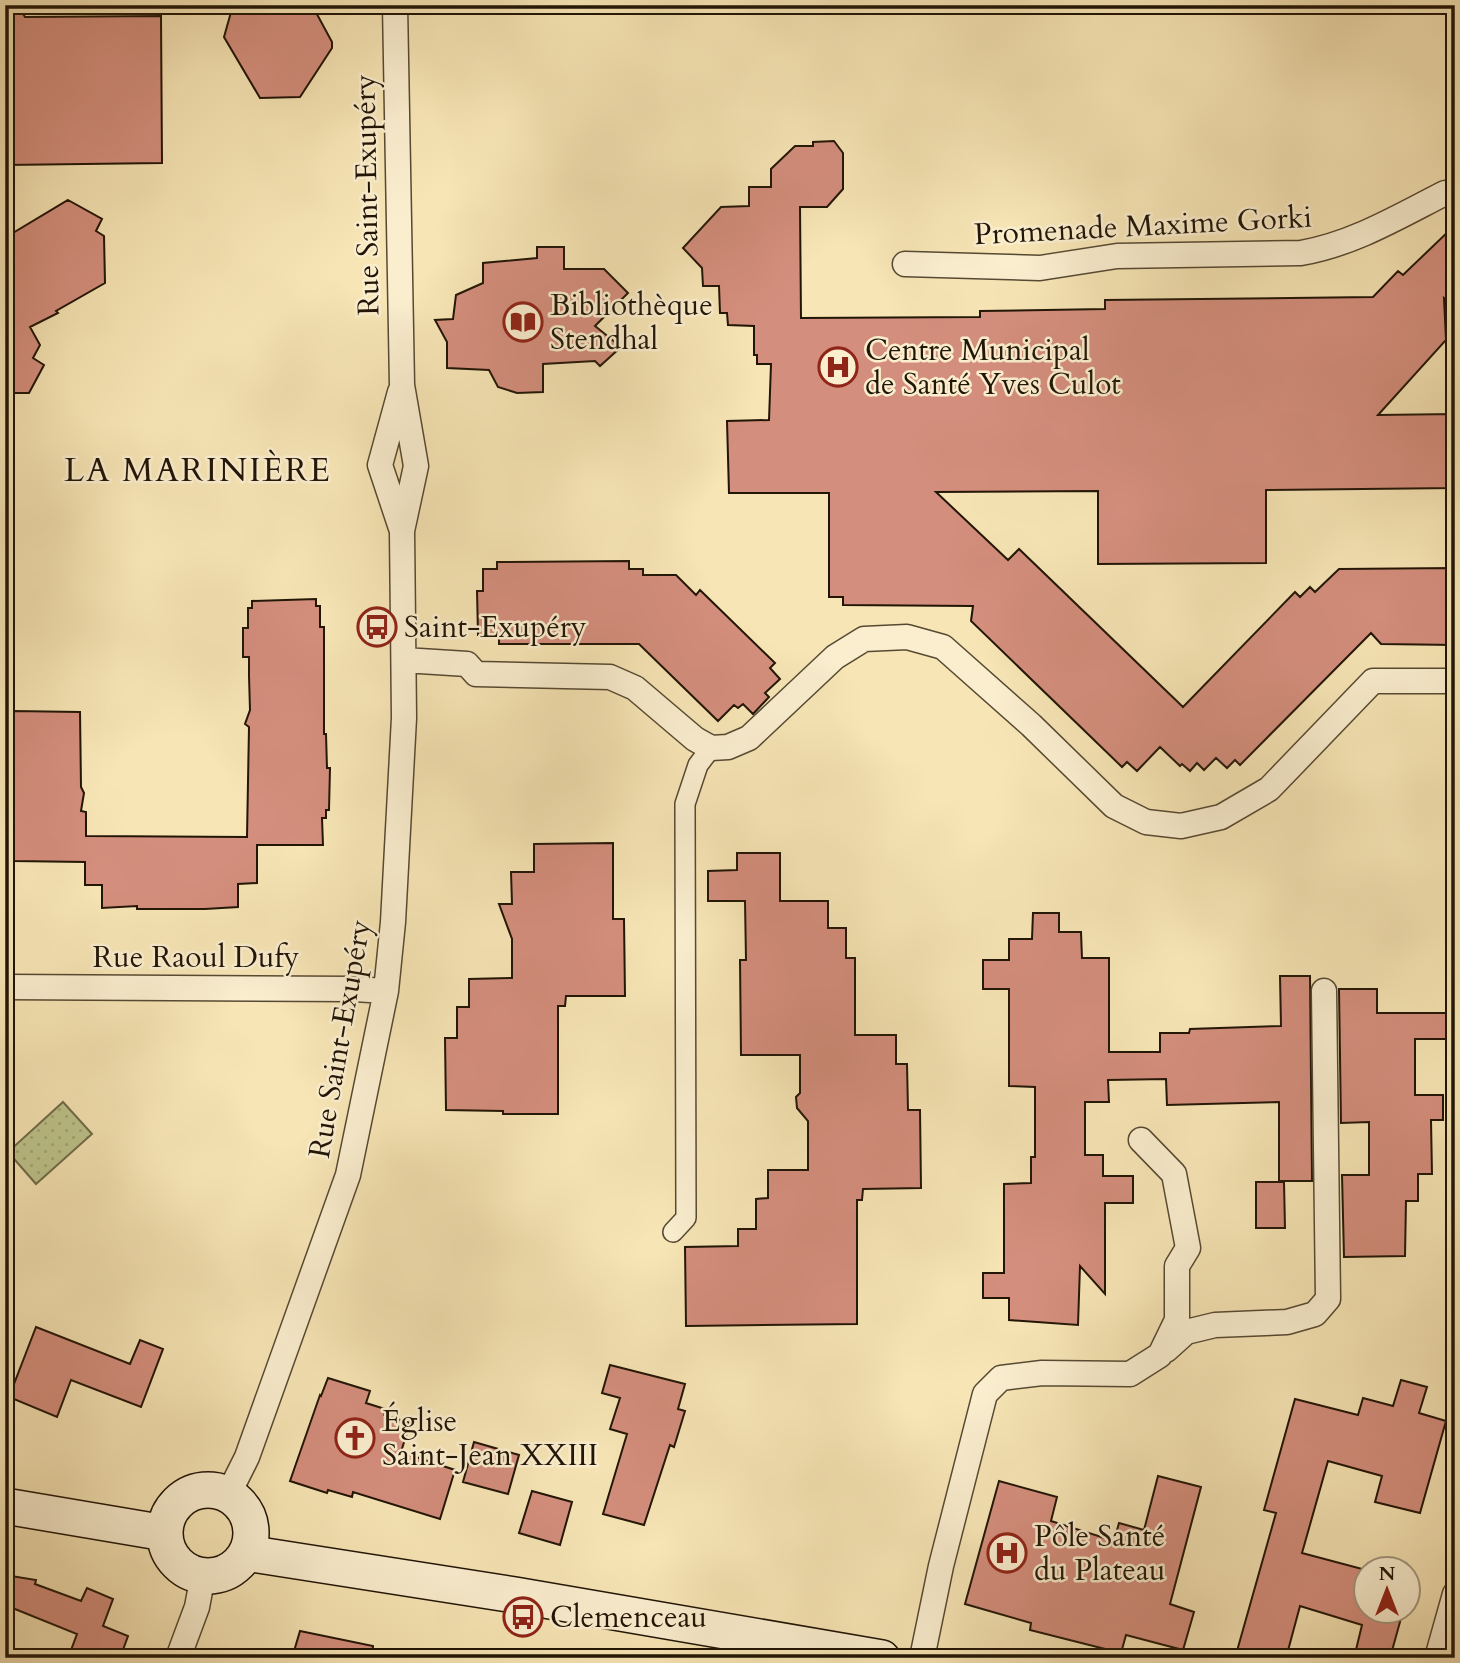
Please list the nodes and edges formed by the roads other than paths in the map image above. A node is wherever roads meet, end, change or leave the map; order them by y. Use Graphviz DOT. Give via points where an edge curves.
graph roads {
  1 [pos="395,5"];
  2 [pos="1455,197"];
  3 [pos="905,264"];
  4 [pos="402,385"];
  5 [pos="402,531"];
  6 [pos="404,660"];
  7 [pos="1455,681"];
  8 [pos="712,748"];
  9 [pos="5,987"];
  10 [pos="386,991"];
  11 [pos="1324,991"];
  12 [pos="1141,1140"];
  13 [pos="673,1233"];
  14 [pos="1160,1355"];
  15 [pos="228,1495"];
  16 [pos="5,1506"];
  17 [pos="165,1533"];
  18 [pos="246,1553"];
  19 [pos="203,1575"];
  20 [pos="1455,1594"];
  21 [pos="779,1649"];
  22 [pos="178,1658"];
  23 [pos="882,1658"];
  24 [pos="922,1658"];
  25 [pos="1437,1658"];
  1 -- 4 [label="street, Rue Saint-Exupéry"];
  2 -- 3 [label="street, Promenade Maxime Gorki" via="1445,193 1364,234 1301,253 1117,256 1040,268"];
  4 -- 5 [label="street, Rue Saint-Exupéry" via="416,467"];
  4 -- 5 [label="street, Rue Saint-Exupéry" via="380,465"];
  5 -- 6 [label="street, Rue Saint-Exupéry"];
  6 -- 8 [label="street" via="467,664 476,674 610,677 635,688"];
  6 -- 10 [label="street, Rue Saint-Exupéry"];
  7 -- 8 [label="street" via="1373,681 1269,789 1221,817 1181,825 1146,822 1114,806 943,647 906,637 864,639 835,657 749,738"];
  8 -- 13 [label="street" via="698,765 685,804 686,1219"];
  9 -- 10 [label="street, Rue Raoul Dufy"];
  10 -- 15 [label="street, Rue Saint-Exupéry" via="348,1175 247,1457"];
  11 -- 14 [label="street" via="1328,1299 1315,1314 1287,1322 1215,1325 1186,1332"];
  12 -- 14 [label="street" via="1174,1174 1188,1248 1177,1266 1177,1320"];
  14 -- 24 [label="street" via="1129,1374 1042,1373 1001,1378 985,1394"];
  15 -- 17 [label="main road" via="200,1490 186,1496 175,1506"];
  15 -- 18 [label="main road" via="247,1513 251,1540"];
  16 -- 17 [label="main road"];
  17 -- 19 [label="main road" via="181,1565"];
  18 -- 19 [label="main road" via="228,1570"];
  18 -- 21 [label="main road"];
  19 -- 22 [label="street"];
  20 -- 25 [label="street"];
  21 -- 23 [label="main road"];
}
